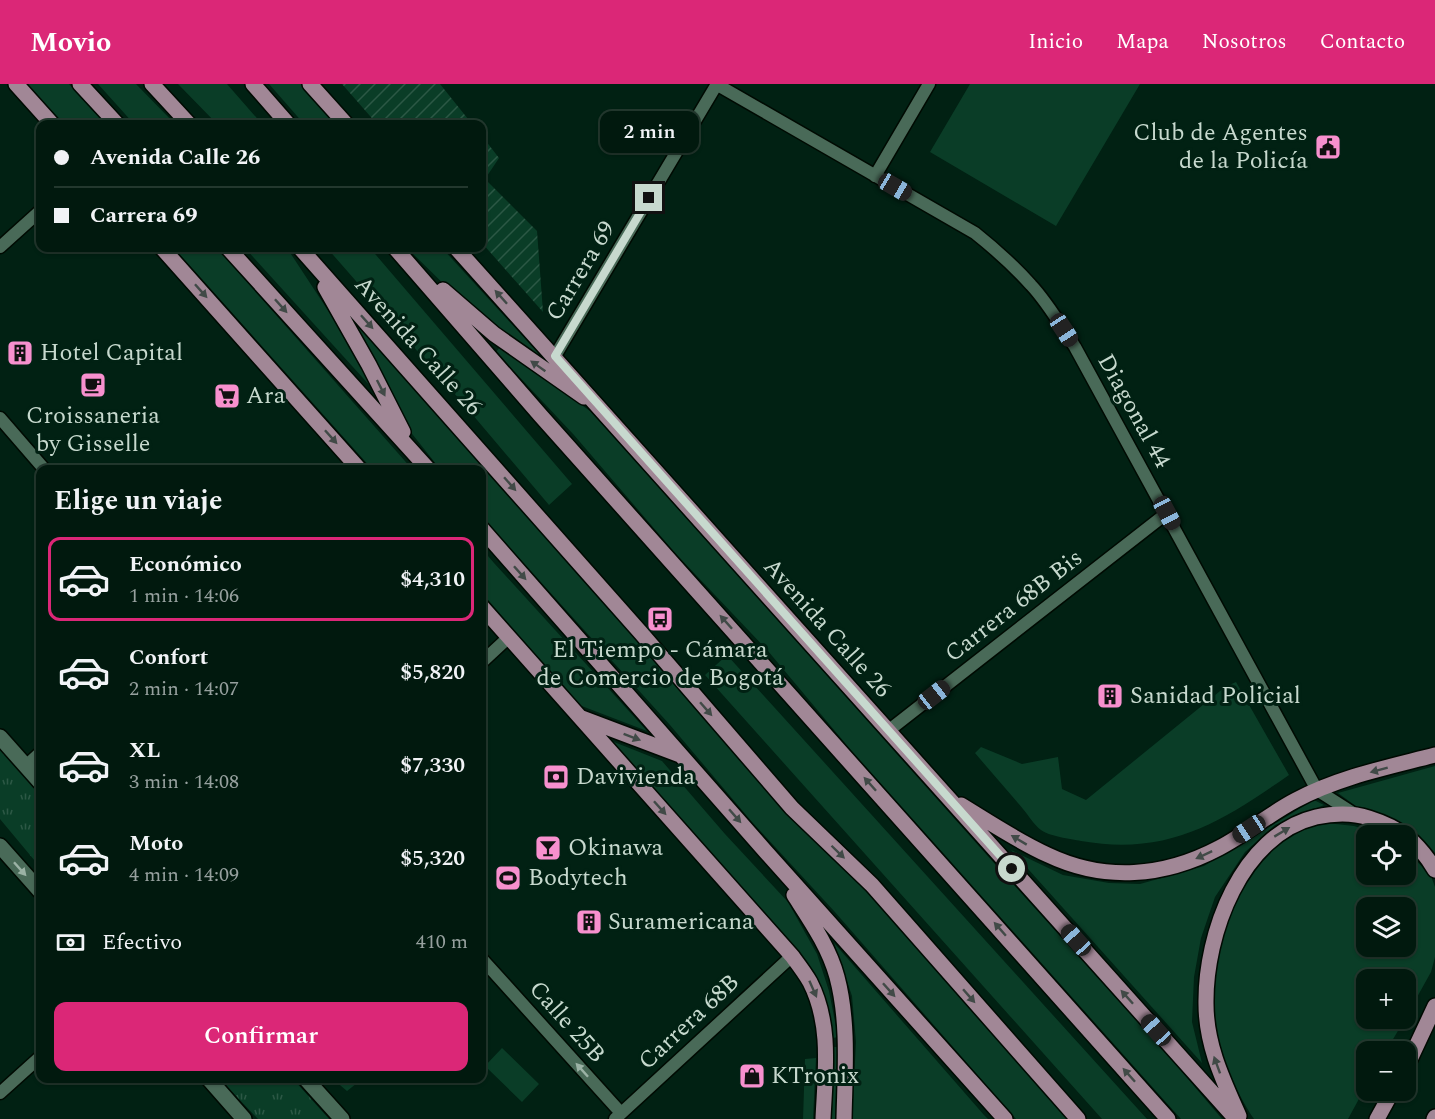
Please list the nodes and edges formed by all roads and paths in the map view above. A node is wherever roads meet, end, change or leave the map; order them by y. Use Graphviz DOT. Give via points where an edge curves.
graph roads {
  1 [pos="16,84"];
  2 [pos="80,84"];
  3 [pos="152,84"];
  4 [pos="252,84"];
  5 [pos="310,84"];
  6 [pos="716,84"];
  7 [pos="929,84"];
  8 [pos="48,120"];
  9 [pos="113,120"];
  10 [pos="185,120"];
  11 [pos="284,120"];
  12 [pos="342,120"];
  13 [pos="875,176"];
  14 [pos="36,215"];
  15 [pos="0,247"];
  16 [pos="166,252"];
  17 [pos="232,252"];
  18 [pos="302,252"];
  19 [pos="303,252"];
  20 [pos="398,252"];
  21 [pos="400,252"];
  22 [pos="460,252"];
  23 [pos="555,356"];
  24 [pos="604,410"];
  25 [pos="0,418"];
  26 [pos="416,456"];
  27 [pos="41,465"];
  28 [pos="356,465"];
  29 [pos="424,465"];
  30 [pos="1167,513"];
  31 [pos="486,534"];
  32 [pos="486,612"];
  33 [pos="509,638"];
  34 [pos="486,658"];
  35 [pos="580,717"];
  36 [pos="888,731"];
  37 [pos="0,737"];
  38 [pos="1435,755"];
  39 [pos="683,756"];
  40 [pos="36,757"];
  41 [pos="26,766"];
  42 [pos="36,777"];
  43 [pos="1317,790"];
  44 [pos="948,798"];
  45 [pos="1353,813"];
  46 [pos="0,846"];
  47 [pos="766,852"];
  48 [pos="1435,870"];
  49 [pos="36,886"];
  50 [pos="792,956"];
  51 [pos="486,964"];
  52 [pos="1435,1006"];
  53 [pos="1416,1050"];
  54 [pos="36,1061"];
  55 [pos="212,1083"];
  56 [pos="310,1083"];
  57 [pos="0,1093"];
  58 [pos="1387,1101"];
  59 [pos="618,1116"];
  60 [pos="244,1119"];
  61 [pos="342,1119"];
  62 [pos="823,1119"];
  63 [pos="844,1119"];
  64 [pos="1005,1119"];
  65 [pos="1078,1119"];
  66 [pos="1168,1119"];
  67 [pos="1236,1119"];
  68 [pos="1241,1119"];
  69 [pos="1377,1119"];
  1 -- 8 [label="main road"];
  2 -- 9 [label="main road"];
  3 -- 10 [label="main road"];
  4 -- 11 [label="main road"];
  5 -- 12 [label="main road"];
  6 -- 13 [label="street, Diagonal 44"];
  6 -- 23 [label="street, Carrera 69"];
  7 -- 13 [label="street"];
  13 -- 30 [label="street, Diagonal 44" via="975,233 1032,285 1075,347"];
  14 -- 15 [label="street"];
  16 -- 28 [label="main road, one-way"];
  17 -- 26 [label="main road, one-way"];
  18 -- 26 [label="main road, one-way" via="335,302"];
  19 -- 65 [label="main road, Avenida Calle 26, one-way" via="792,808 872,885"];
  66 -- 20 [label="main road, Avenida Calle 26, one-way"];
  24 -- 21 [label="main road, one-way" via="494,334"];
  23 -- 22 [label="main road, Avenida Calle 26, one-way"];
  23 -- 24 [label="main road, Avenida Calle 26"];
  24 -- 36 [label="main road, Avenida Calle 26"];
  25 -- 27 [label="street"];
  26 -- 29 [label="main road"];
  30 -- 36 [label="street, Carrera 68B Bis"];
  30 -- 43 [label="street, Diagonal 44"];
  31 -- 39 [label="main road, one-way"];
  32 -- 33 [label="main road"];
  33 -- 34 [label="street"];
  33 -- 35 [label="main road"];
  35 -- 39 [label="main road, one-way"];
  35 -- 50 [label="main road, one-way"];
  36 -- 44 [label="main road, Avenida Calle 26"];
  37 -- 41 [label="street"];
  38 -- 43 [label="main road, one-way"];
  39 -- 47 [label="main road, one-way"];
  40 -- 41 [label="street"];
  41 -- 42 [label="street"];
  43 -- 44 [label="main road, one-way" via="1199,858 1152,872 1130,873 1108,872 1049,856"];
  43 -- 45 [label="street, Diagonal 44"];
  67 -- 44 [label="main road, Avenida Calle 26, one-way"];
  45 -- 48 [label="main road" via="1389,824 1407,835"];
  68 -- 45 [label="main road, one-way" via="1219,1071 1207,1025 1206,989 1220,920 1244,871 1276,834 1303,820"];
  46 -- 49 [label="street, one-way"];
  47 -- 63 [label="main road" via="812,923 836,975 843,1007"];
  47 -- 64 [label="main road, one-way"];
  50 -- 59 [label="street, Carrera 68B"];
  50 -- 62 [label="main road, one-way" via="809,981 823,1018"];
  59 -- 51 [label="street, Calle 25B, one-way"];
  52 -- 53 [label="main road"];
  54 -- 57 [label="street"];
  55 -- 60 [label="street"];
  56 -- 61 [label="street"];
  58 -- 69 [label="main road"];
}
